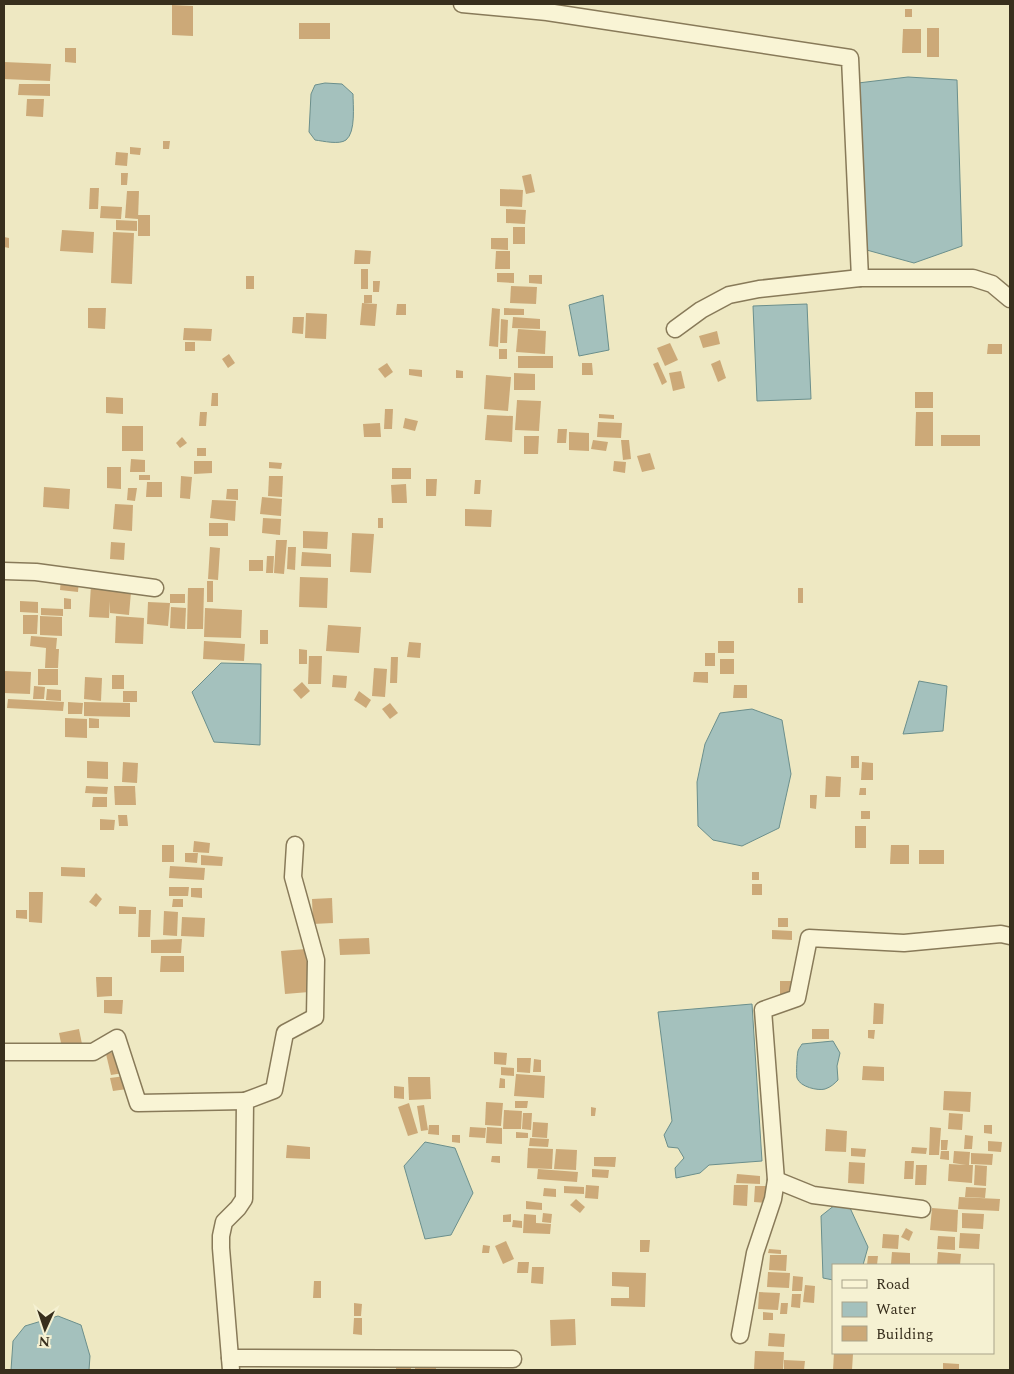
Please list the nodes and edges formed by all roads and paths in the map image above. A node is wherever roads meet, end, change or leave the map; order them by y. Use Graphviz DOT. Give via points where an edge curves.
graph roads {
  1 [pos="462,4"];
  2 [pos="547,8"];
  3 [pos="860,278"];
  4 [pos="1010,299"];
  5 [pos="675,328"];
  6 [pos="4,571"];
  7 [pos="155,588"];
  8 [pos="295,845"];
  9 [pos="1010,936"];
  10 [pos="4,1052"];
  11 [pos="244,1101"];
  12 [pos="776,1180"];
  13 [pos="922,1209"];
  14 [pos="740,1335"];
  15 [pos="513,1359"];
  16 [pos="231,1364"];
  1 -- 2 [label="street"];
  2 -- 3 [label="street" via="850,58"];
  3 -- 4 [label="street" via="973,278 992,284"];
  3 -- 5 [label="street" via="729,295"];
  6 -- 7 [label="street" via="36,572"];
  8 -- 11 [label="street" via="292,877 316,960 315,1017 285,1033 274,1090"];
  9 -- 12 [label="street" via="1000,934 904,943 809,938 797,998 763,1010"];
  10 -- 11 [label="street" via="93,1052 117,1038 138,1102"];
  11 -- 16 [label="street" via="244,1198 224,1222 221,1236"];
  12 -- 13 [label="street" via="820,1196"];
  12 -- 14 [label="street" via="756,1253"];
  15 -- 16 [label="street"];
}
